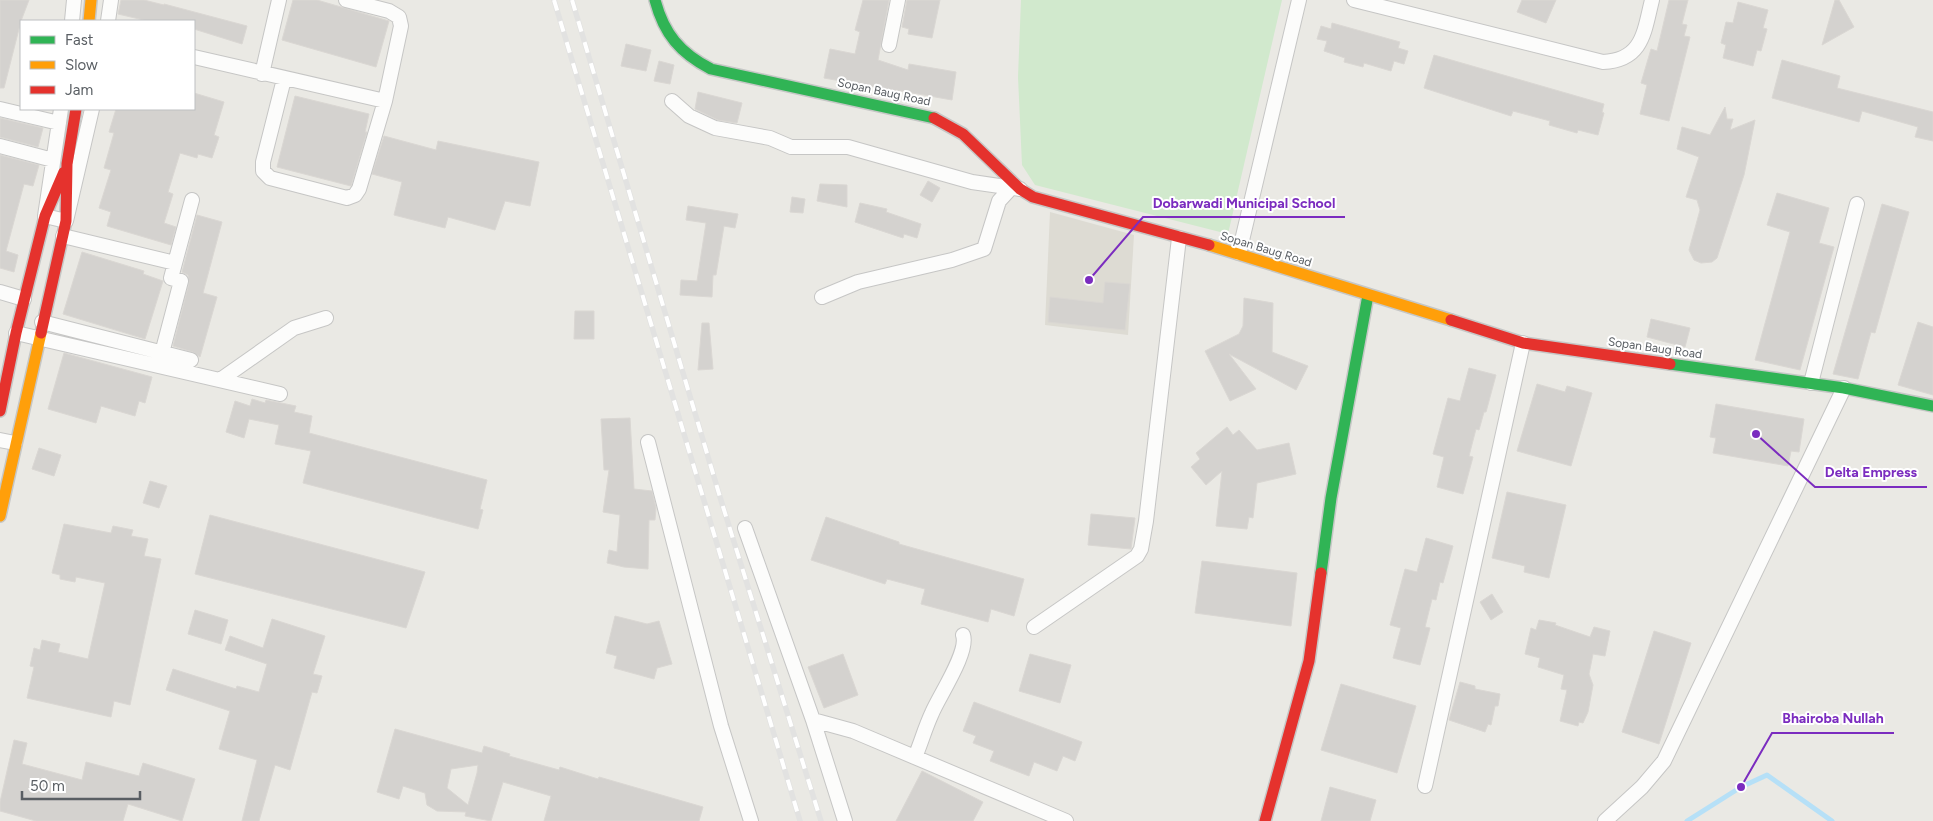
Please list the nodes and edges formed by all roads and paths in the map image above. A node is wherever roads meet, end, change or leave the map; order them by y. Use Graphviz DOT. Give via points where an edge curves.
graph roads {
  1 [pos="74,0"];
  2 [pos="91,0"];
  3 [pos="110,0"];
  4 [pos="279,0"];
  5 [pos="346,0"];
  6 [pos="655,0"];
  7 [pos="898,0"];
  8 [pos="1298,0"];
  9 [pos="1354,0"];
  10 [pos="1652,0"];
  11 [pos="72,20"];
  12 [pos="89,20"];
  13 [pos="108,20"];
  14 [pos="889,45"];
  15 [pos="195,57"];
  16 [pos="262,74"];
  17 [pos="284,79"];
  18 [pos="385,101"];
  19 [pos="672,101"];
  20 [pos="0,109"];
  21 [pos="61,110"];
  22 [pos="76,110"];
  23 [pos="92,110"];
  24 [pos="59,124"];
  25 [pos="0,146"];
  26 [pos="53,160"];
  27 [pos="67,164"];
  28 [pos="1015,188"];
  29 [pos="192,200"];
  30 [pos="1857,204"];
  31 [pos="45,216"];
  32 [pos="66,221"];
  33 [pos="63,236"];
  34 [pos="1179,238"];
  35 [pos="1239,253"];
  36 [pos="175,263"];
  37 [pos="0,292"];
  38 [pos="1368,295"];
  39 [pos="822,297"];
  40 [pos="24,298"];
  41 [pos="326,318"];
  42 [pos="42,322"];
  43 [pos="16,333"];
  44 [pos="39,338"];
  45 [pos="1523,343"];
  46 [pos="162,353"];
  47 [pos="191,360"];
  48 [pos="220,380"];
  49 [pos="1811,383"];
  50 [pos="1844,388"];
  51 [pos="280,394"];
  52 [pos="1933,406"];
  53 [pos="0,411"];
  54 [pos="0,440"];
  55 [pos="648,442"];
  56 [pos="15,443"];
  57 [pos="0,516"];
  58 [pos="745,528"];
  59 [pos="1034,627"];
  60 [pos="963,635"];
  61 [pos="813,720"];
  62 [pos="915,757"];
  63 [pos="1425,786"];
  64 [pos="751,821"];
  65 [pos="846,821"];
  66 [pos="1066,821"];
  67 [pos="1265,821"];
  68 [pos="1604,821"];
  1 -- 11 [label="street"];
  2 -- 12 [label="street"];
  3 -- 13 [label="street"];
  4 -- 16 [label="street"];
  5 -- 18 [label="street" via="389,11 399,17 401,26"];
  6 -- 28 [label="street, Sopan Baug Road" via="669,38 688,58 711,69 932,116 963,134"];
  7 -- 14 [label="street"];
  8 -- 35 [label="street"];
  9 -- 10 [label="street" via="1603,62 1618,62 1633,54 1644,35"];
  15 -- 16 [label="street"];
  16 -- 17 [label="street"];
  17 -- 18 [label="street"];
  17 -- 18 [label="street" via="263,171 270,178 347,198 359,189"];
  19 -- 28 [label="street" via="689,116 715,128 770,138 791,147 848,147 972,182"];
  20 -- 24 [label="street"];
  21 -- 24 [label="street"];
  22 -- 27 [label="street"];
  23 -- 32 [label="street"];
  24 -- 26 [label="street"];
  25 -- 26 [label="street"];
  26 -- 31 [label="street"];
  27 -- 31 [label="street"];
  27 -- 32 [label="street"];
  28 -- 34 [label="street, Sopan Baug Road" via="1033,197"];
  28 -- 39 [label="street" via="999,201 984,250 858,282"];
  29 -- 36 [label="street"];
  30 -- 49 [label="street"];
  31 -- 32 [label="street"];
  31 -- 40 [label="street"];
  32 -- 33 [label="street"];
  33 -- 36 [label="street"];
  33 -- 42 [label="street"];
  34 -- 35 [label="street, Sopan Baug Road"];
  34 -- 59 [label="street" via="1141,549 1137,556"];
  35 -- 38 [label="street, Sopan Baug Road"];
  36 -- 46 [label="street" via="171,278 181,281"];
  37 -- 40 [label="street"];
  38 -- 45 [label="street, Sopan Baug Road"];
  38 -- 67 [label="street" via="1331,498 1309,661"];
  40 -- 43 [label="street"];
  41 -- 48 [label="street" via="294,328"];
  42 -- 44 [label="street"];
  42 -- 46 [label="street"];
  43 -- 44 [label="street"];
  43 -- 53 [label="street"];
  44 -- 48 [label="street"];
  44 -- 56 [label="street"];
  45 -- 49 [label="street, Sopan Baug Road"];
  45 -- 63 [label="street"];
  46 -- 47 [label="street"];
  48 -- 51 [label="street"];
  49 -- 50 [label="street, Sopan Baug Road"];
  50 -- 52 [label="street, Sopan Baug Road"];
  50 -- 68 [label="street" via="1664,761 1642,787"];
  54 -- 56 [label="street"];
  55 -- 64 [label="street" via="721,726"];
  56 -- 57 [label="street"];
  58 -- 61 [label="street"];
  60 -- 62 [label="street" via="956,663"];
  61 -- 62 [label="street" via="853,731"];
  61 -- 65 [label="street"];
  62 -- 66 [label="street"];
}
